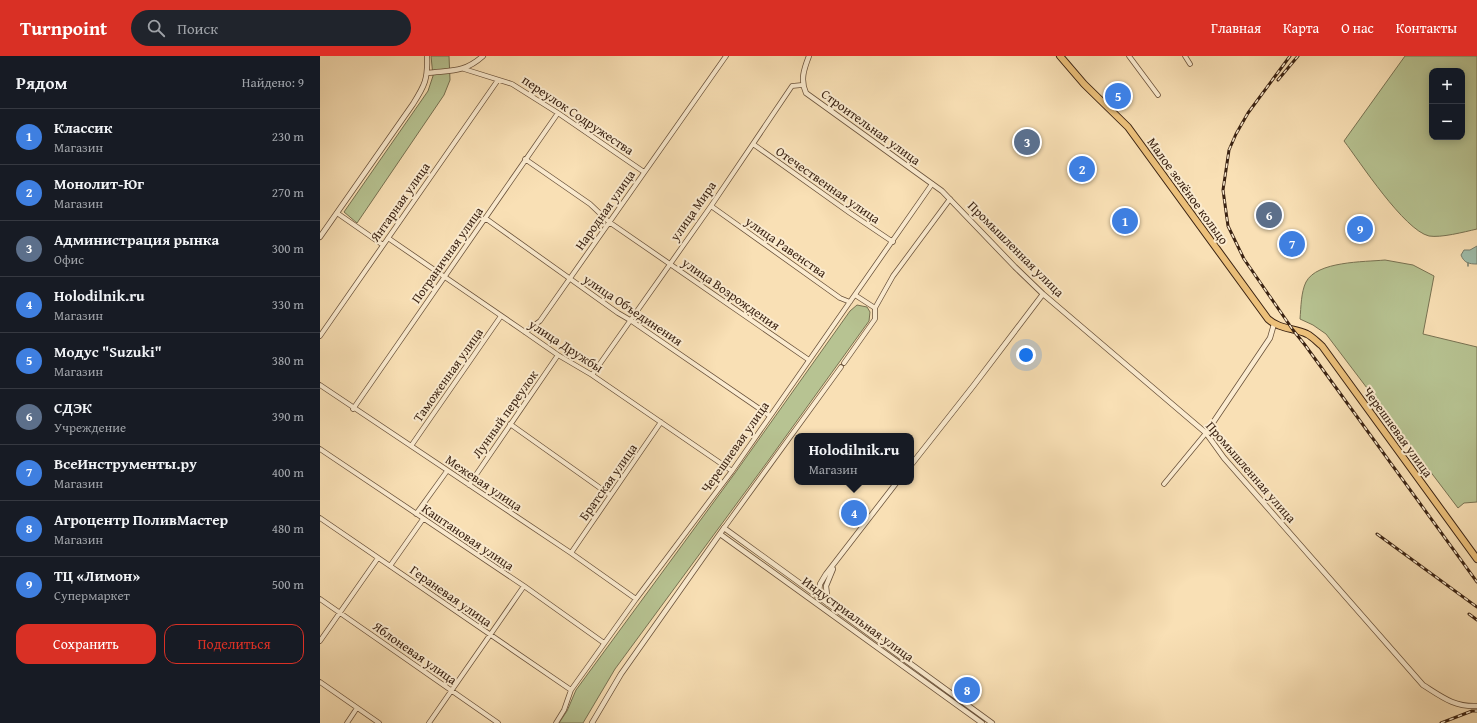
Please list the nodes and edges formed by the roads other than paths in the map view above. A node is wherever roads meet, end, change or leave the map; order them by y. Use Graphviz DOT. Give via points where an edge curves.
graph roads {
  1 [pos="427,56"];
  2 [pos="483,56"];
  3 [pos="726,56"];
  4 [pos="809,56"];
  5 [pos="1129,56"];
  6 [pos="1185,56"];
  7 [pos="1062,58"];
  8 [pos="1190,64"];
  9 [pos="464,69"];
  10 [pos="427,73"];
  11 [pos="498,80"];
  12 [pos="802,85"];
  13 [pos="1158,95"];
  14 [pos="558,113"];
  15 [pos="752,144"];
  16 [pos="525,159"];
  17 [pos="644,172"];
  18 [pos="932,184"];
  19 [pos="950,199"];
  20 [pos="711,206"];
  21 [pos="337,213"];
  22 [pos="485,218"];
  23 [pos="610,222"];
  24 [pos="320,237"];
  25 [pos="388,238"];
  26 [pos="893,242"];
  27 [pos="383,246"];
  28 [pos="670,264"];
  29 [pos="444,277"];
  30 [pos="570,278"];
  31 [pos="1043,294"];
  32 [pos="855,295"];
  33 [pos="850,302"];
  34 [pos="875,308"];
  35 [pos="501,316"];
  36 [pos="630,320"];
  37 [pos="1274,324"];
  38 [pos="525,332"];
  39 [pos="320,336"];
  40 [pos="558,355"];
  41 [pos="809,360"];
  42 [pos="592,374"];
  43 [pos="320,386"];
  44 [pos="353,409"];
  45 [pos="770,416"];
  46 [pos="661,422"];
  47 [pos="510,424"];
  48 [pos="1206,433"];
  49 [pos="411,446"];
  50 [pos="320,449"];
  51 [pos="914,460"];
  52 [pos="447,471"];
  53 [pos="732,471"];
  54 [pos="1164,484"];
  55 [pos="468,485"];
  56 [pos="895,485"];
  57 [pos="610,495"];
  58 [pos="416,514"];
  59 [pos="320,518"];
  60 [pos="423,519"];
  61 [pos="724,528"];
  62 [pos="720,534"];
  63 [pos="843,552"];
  64 [pos="571,553"];
  65 [pos="378,558"];
  66 [pos="1477,559"];
  67 [pos="390,566"];
  68 [pos="524,586"];
  69 [pos="817,596"];
  70 [pos="320,599"];
  71 [pos="636,599"];
  72 [pos="828,604"];
  73 [pos="820,606"];
  74 [pos="339,613"];
  75 [pos="490,635"];
  76 [pos="320,641"];
  77 [pos="604,643"];
  78 [pos="908,662"];
  79 [pos="905,667"];
  80 [pos="927,676"];
  81 [pos="924,681"];
  82 [pos="320,682"];
  83 [pos="571,690"];
  84 [pos="451,691"];
  85 [pos="1477,706"];
  86 [pos="357,708"];
  87 [pos="347,723"];
  88 [pos="379,723"];
  89 [pos="429,723"];
  90 [pos="498,723"];
  91 [pos="556,723"];
  92 [pos="592,723"];
  93 [pos="982,723"];
  94 [pos="992,723"];
  1 -- 10 [label="street"];
  2 -- 9 [label="street"];
  3 -- 17 [label="street, Народная улица"];
  4 -- 12 [label="street"];
  5 -- 13 [label="street"];
  6 -- 8 [label="street"];
  7 -- 37 [label="main road, Малое зелёное кольцо" via="1084,84 1128,127"];
  9 -- 10 [label="street, переулок Содружества"];
  9 -- 11 [label="street, переулок Содружества"];
  10 -- 21 [label="street" via="426,82 413,104"];
  11 -- 14 [label="street, переулок Содружества" via="512,84"];
  11 -- 25 [label="street, Янтарная улица"];
  12 -- 15 [label="street, улица Мира" via="792,86"];
  12 -- 18 [label="street, Строительная улица" via="806,94"];
  14 -- 16 [label="street, Пограничная улица"];
  14 -- 17 [label="street, переулок Содружества"];
  15 -- 20 [label="street, улица Мира"];
  15 -- 26 [label="street, Отечественная улица"];
  16 -- 22 [label="street, Пограничная улица"];
  16 -- 23 [label="street, улица Возрождения" via="590,204"];
  17 -- 23 [label="street, Народная улица"];
  18 -- 19 [label="street, Промышленная улица"];
  18 -- 26 [label="street, Черешневая улица"];
  19 -- 31 [label="street, Промышленная улица"];
  19 -- 34 [label="street" via="906,256"];
  20 -- 28 [label="street, улица Мира"];
  20 -- 33 [label="street, улица Равенства" via="840,298"];
  21 -- 24 [label="street"];
  21 -- 27 [label="street"];
  22 -- 29 [label="street, Пограничная улица"];
  22 -- 30 [label="street, улица Объединения"];
  23 -- 28 [label="street, улица Возрождения"];
  23 -- 30 [label="street, Народная улица"];
  25 -- 27 [label="street, Янтарная улица"];
  25 -- 29 [label="street, улица Дружбы"];
  26 -- 32 [label="street, Черешневая улица"];
  27 -- 39 [label="street, Янтарная улица"];
  28 -- 36 [label="street, улица Мира"];
  28 -- 41 [label="street, улица Возрождения"];
  29 -- 35 [label="street, улица Дружбы"];
  29 -- 44 [label="street, Пограничная улица"];
  30 -- 36 [label="street, улица Объединения"];
  30 -- 38 [label="street, Народная улица" via="540,321"];
  31 -- 48 [label="street, Промышленная улица"];
  31 -- 51 [label="street"];
  32 -- 33 [label="street, Черешневая улица"];
  32 -- 34 [label="street"];
  33 -- 41 [label="street, Черешневая улица"];
  34 -- 61 [label="street" via="875,319"];
  35 -- 38 [label="street, улица Дружбы"];
  35 -- 49 [label="street, Таможенная улица"];
  36 -- 42 [label="street, улица Мира"];
  36 -- 45 [label="street, улица Объединения"];
  37 -- 48 [label="street" via="1270,338"];
  37 -- 66 [label="main road, Черешневая улица" via="1307,334 1322,346"];
  38 -- 40 [label="street, улица Дружбы"];
  40 -- 42 [label="street, улица Дружбы"];
  40 -- 47 [label="street, Лунный переулок"];
  41 -- 45 [label="street, Черешневая улица"];
  42 -- 46 [label="street, улица Дружбы"];
  43 -- 44 [label="street, Межевая улица"];
  44 -- 49 [label="street, Межевая улица"];
  45 -- 53 [label="street, Черешневая улица"];
  46 -- 53 [label="street, улица Дружбы"];
  46 -- 57 [label="street, Братская улица"];
  47 -- 55 [label="street, Лунный переулок"];
  47 -- 57 [label="street"];
  48 -- 54 [label="street"];
  48 -- 85 [label="street, Промышленная улица" via="1228,462 1424,685 1451,703 1466,707"];
  49 -- 52 [label="street, Межевая улица"];
  50 -- 58 [label="street, Каштановая улица"];
  52 -- 55 [label="street, Межевая улица"];
  52 -- 58 [label="street"];
  53 -- 71 [label="street, Черешневая улица"];
  55 -- 64 [label="street, Межевая улица"];
  56 -- 63 [label="street, Индустриальная улица"];
  57 -- 64 [label="street, Братская улица"];
  58 -- 60 [label="street, Каштановая улица"];
  59 -- 65 [label="street, Гераневая улица"];
  60 -- 67 [label="street"];
  60 -- 68 [label="street, Каштановая улица"];
  61 -- 62 [label="street"];
  61 -- 69 [label="street, Индустриальная улица"];
  62 -- 73 [label="street, Индустриальная улица"];
  62 -- 92 [label="street" via="621,674"];
  63 -- 69 [label="street, Индустриальная улица" via="820,584"];
  63 -- 72 [label="street" via="826,586"];
  64 -- 71 [label="street, Межевая улица"];
  65 -- 67 [label="street, Гераневая улица"];
  65 -- 74 [label="street"];
  67 -- 75 [label="street, Гераневая улица"];
  68 -- 75 [label="street"];
  68 -- 77 [label="street, Каштановая улица"];
  69 -- 72 [label="street, Индустриальная улица"];
  69 -- 73 [label="street"];
  70 -- 74 [label="street, Яблоневая улица"];
  71 -- 77 [label="street, Черешневая улица"];
  72 -- 78 [label="street, Индустриальная улица"];
  73 -- 79 [label="street, Индустриальная улица"];
  74 -- 76 [label="street"];
  74 -- 84 [label="street, Яблоневая улица"];
  75 -- 83 [label="street, Гераневая улица"];
  75 -- 84 [label="street"];
  77 -- 83 [label="street, Черешневая улица"];
  78 -- 79 [label="street"];
  78 -- 80 [label="street, Индустриальная улица"];
  79 -- 81 [label="street, Индустриальная улица"];
  80 -- 81 [label="street"];
  80 -- 94 [label="street, Индустриальная улица"];
  81 -- 93 [label="street, Индустриальная улица"];
  82 -- 86 [label="street"];
  83 -- 91 [label="street, Черешневая улица"];
  84 -- 89 [label="street"];
  84 -- 90 [label="street, Яблоневая улица"];
  86 -- 87 [label="street"];
  86 -- 88 [label="street"];
}
